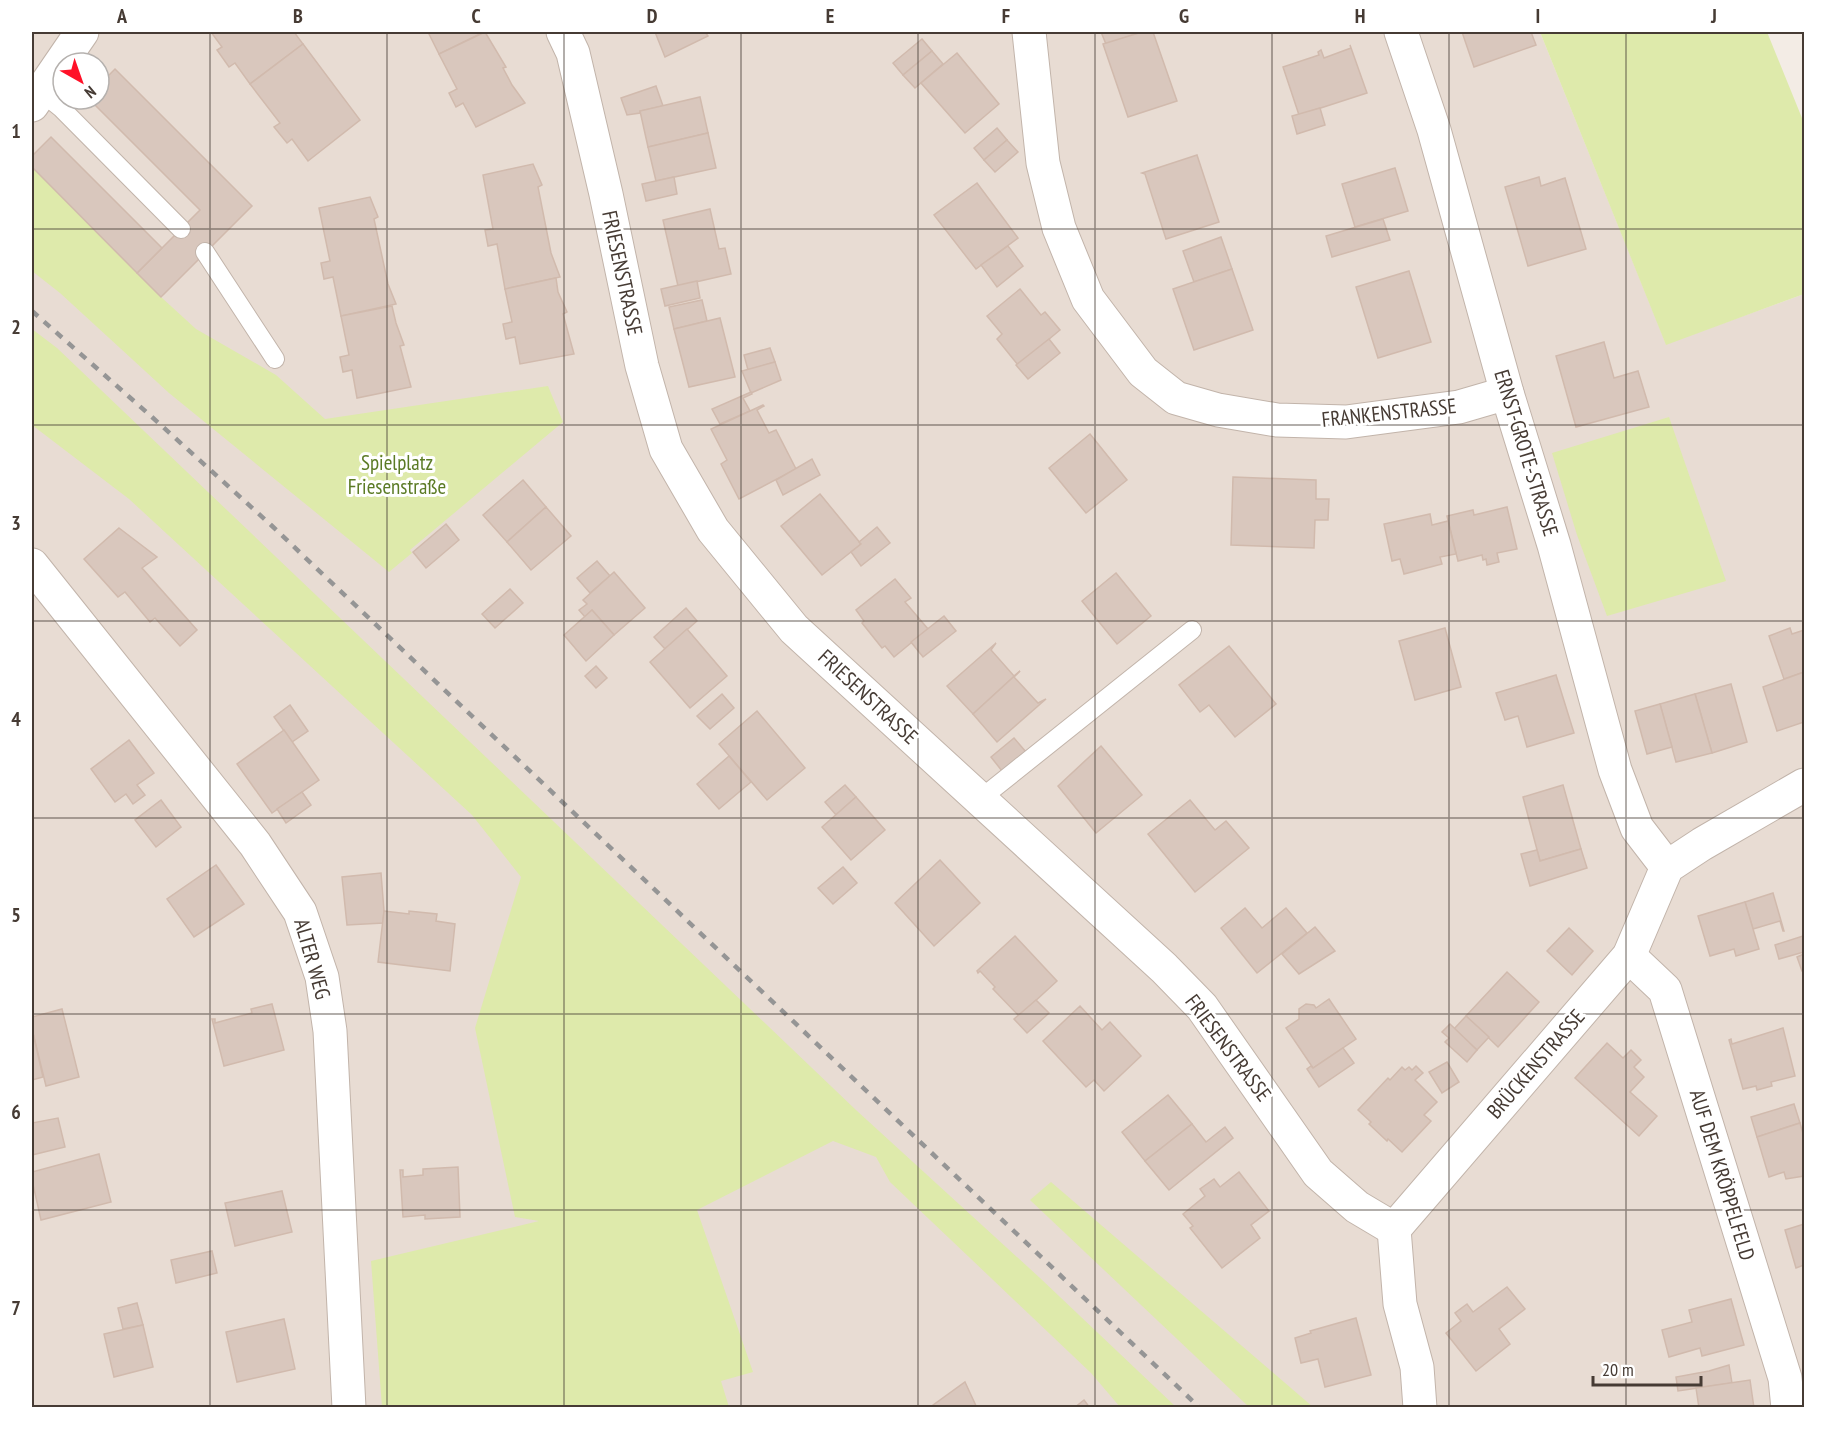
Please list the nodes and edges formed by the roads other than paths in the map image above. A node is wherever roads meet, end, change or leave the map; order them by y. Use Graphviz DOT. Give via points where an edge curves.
graph roads {
  1 [pos="563,32"];
  2 [pos="1029,32"];
  3 [pos="1401,32"];
  4 [pos="72,35"];
  5 [pos="36,99"];
  6 [pos="181,229"];
  7 [pos="205,252"];
  8 [pos="276,359"];
  9 [pos="1508,393"];
  10 [pos="37,585"];
  11 [pos="1192,630"];
  12 [pos="1804,785"];
  13 [pos="979,800"];
  14 [pos="1667,867"];
  15 [pos="1629,956"];
  16 [pos="1394,1229"];
  17 [pos="349,1407"];
  18 [pos="1420,1407"];
  19 [pos="1788,1407"];
  1 -- 13 [label="street, FRIESENSTRASSE" via="573,53 642,366 666,449 713,530 794,629"];
  2 -- 9 [label="street, FRANKENSTRASSE" via="1042,163 1063,238 1088,299 1143,372 1176,398 1218,411 1277,420 1346,422 1459,407"];
  3 -- 9 [label="street, ERNST-GROTE-STRASSE" via="1434,130"];
  4 -- 5 [label="street"];
  5 -- 6 [label="lane" via="61,108"];
  7 -- 8 [label="lane"];
  9 -- 14 [label="street, ERNST-GROTE-STRASSE" via="1615,770 1637,828"];
  10 -- 17 [label="street, ALTER WEG" via="255,844 300,912 322,977 330,1031"];
  11 -- 13 [label="lane"];
  12 -- 14 [label="street"];
  13 -- 16 [label="street, FRIESENSTRASSE" via="1202,1007 1318,1173 1356,1207"];
  14 -- 15 [label="street, BRÜCKENSTRASSE"];
  15 -- 16 [label="street, BRÜCKENSTRASSE"];
  15 -- 19 [label="street, AUF DEM KRÖPPELFELD" via="1665,990 1785,1378"];
  16 -- 18 [label="street" via="1400,1304 1417,1367"];
}
